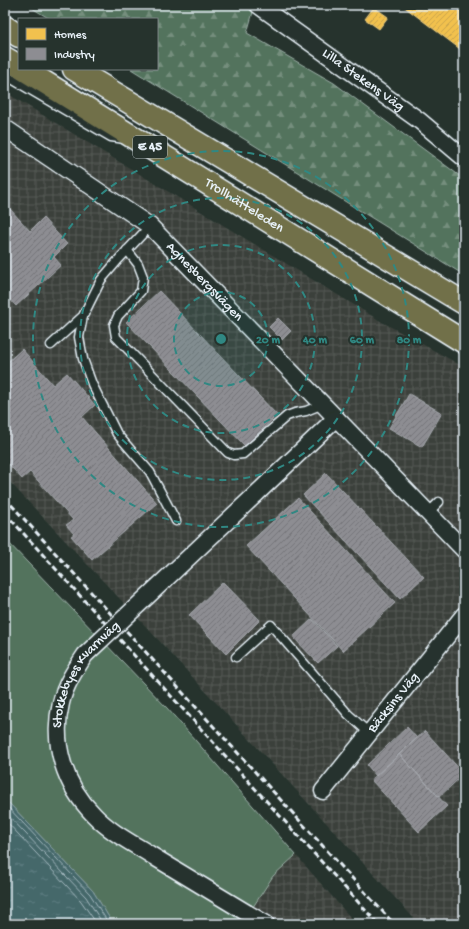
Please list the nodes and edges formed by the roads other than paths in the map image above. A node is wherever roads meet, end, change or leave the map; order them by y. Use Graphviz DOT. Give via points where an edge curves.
graph roads {
  1 [pos="258,5"];
  2 [pos="5,27"];
  3 [pos="18,35"];
  4 [pos="5,58"];
  5 [pos="18,65"];
  6 [pos="25,70"];
  7 [pos="76,70"];
  8 [pos="5,75"];
  9 [pos="5,128"];
  10 [pos="143,142"];
  11 [pos="464,158"];
  12 [pos="150,226"];
  13 [pos="127,250"];
  14 [pos="464,303"];
  15 [pos="83,316"];
  16 [pos="464,342"];
  17 [pos="51,345"];
  18 [pos="323,404"];
  19 [pos="336,418"];
  20 [pos="439,502"];
  21 [pos="428,513"];
  22 [pos="176,521"];
  23 [pos="464,550"];
  24 [pos="464,614"];
  25 [pos="236,657"];
  26 [pos="369,733"];
  27 [pos="323,791"];
  28 [pos="266,924"];
  1 -- 11 [label="street, Lilla Stekens Väg" via="399,105"];
  2 -- 3 [label="highway"];
  4 -- 5 [label="highway"];
  6 -- 10 [label="highway, Trollhätteleden / E 45"];
  7 -- 14 [label="highway, Trollhätteleden / E 45"];
  8 -- 10 [label="lane" via="111,137"];
  9 -- 12 [label="street, Agnesbergsvägen"];
  10 -- 16 [label="highway, Trollhätteleden / E 45"];
  12 -- 13 [label="lane"];
  12 -- 18 [label="street, Agnesbergsvägen"];
  13 -- 15 [label="lane" via="101,280"];
  13 -- 18 [label="lane" via="138,264 143,277 141,291 118,316 114,325 116,337 228,452 234,455 243,454 287,416 306,412"];
  15 -- 17 [label="lane"];
  15 -- 22 [label="lane" via="79,337 83,360 92,384 117,434 150,472"];
  18 -- 19 [label="street, Agnesbergsvägen"];
  19 -- 21 [label="street, Agnesbergsvägen"];
  19 -- 28 [label="street, Stokkebyes Kvarnväg, bridge" via="85,655 67,685 61,704 58,726 63,766 71,785 94,816 126,839"];
  20 -- 21 [label="lane"];
  21 -- 23 [label="street, Agnesbergsvägen"];
  24 -- 26 [label="street, Bäcksins Väg"];
  25 -- 26 [label="lane" via="271,625 348,714"];
  26 -- 27 [label="street, Bäcksins Väg"];
}
